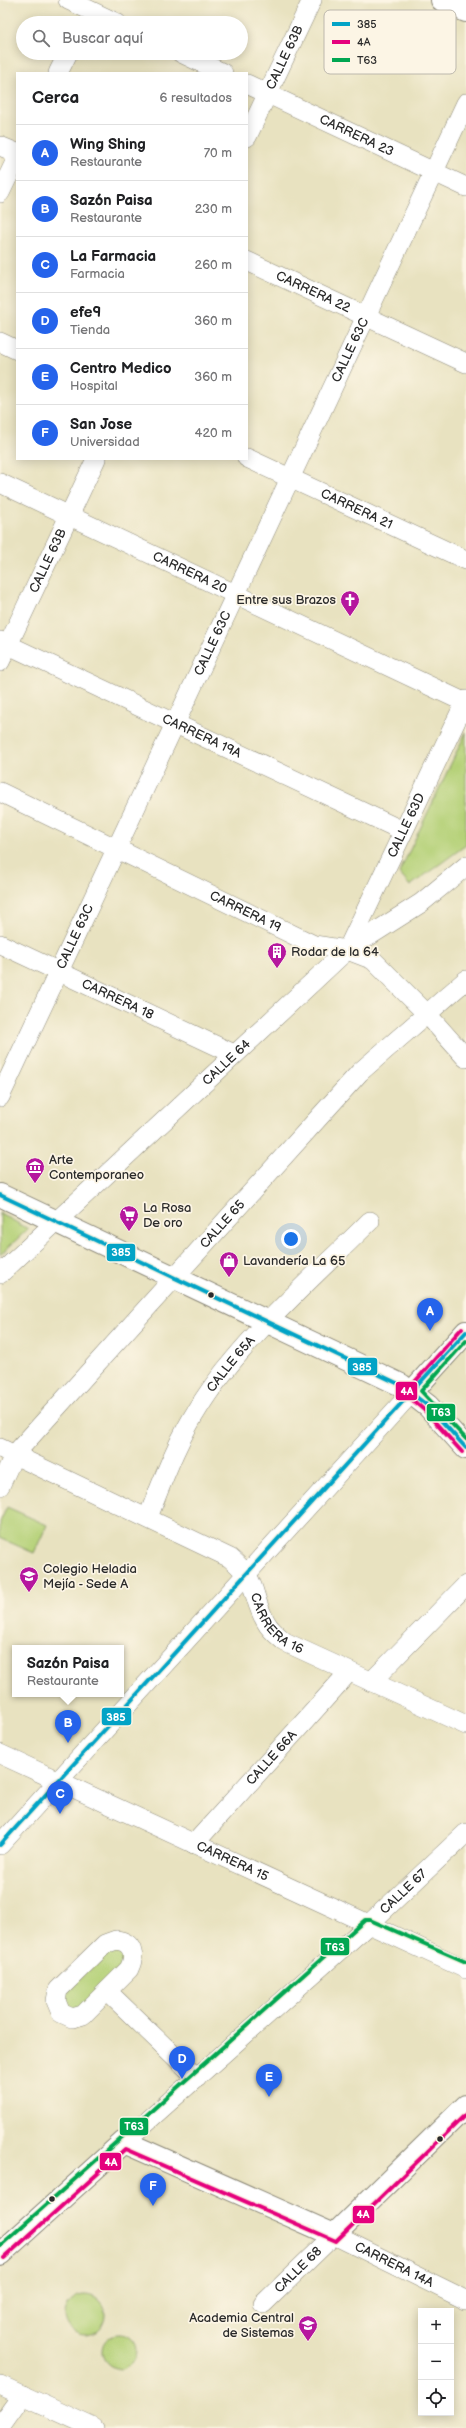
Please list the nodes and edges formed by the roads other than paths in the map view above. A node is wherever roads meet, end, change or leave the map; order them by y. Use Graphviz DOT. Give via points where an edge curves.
graph roads {
  1 [pos="68,0"];
  2 [pos="312,0"];
  3 [pos="442,0"];
  4 [pos="88,11"];
  5 [pos="466,11"];
  6 [pos="100,16"];
  7 [pos="64,60"];
  8 [pos="195,60"];
  9 [pos="58,72"];
  10 [pos="221,72"];
  11 [pos="248,84"];
  12 [pos="267,94"];
  13 [pos="466,103"];
  14 [pos="248,135"];
  15 [pos="0,146"];
  16 [pos="16,154"];
  17 [pos="16,160"];
  18 [pos="434,172"];
  19 [pos="466,187"];
  20 [pos="0,193"];
  21 [pos="248,261"];
  22 [pos="366,316"];
  23 [pos="0,342"];
  24 [pos="16,350"];
  25 [pos="466,363"];
  26 [pos="248,458"];
  27 [pos="96,460"];
  28 [pos="290,478"];
  29 [pos="0,483"];
  30 [pos="69,515"];
  31 [pos="466,560"];
  32 [pos="236,594"];
  33 [pos="4,643"];
  34 [pos="0,662"];
  35 [pos="466,702"];
  36 [pos="176,724"];
  37 [pos="0,792"];
  38 [pos="404,831"];
  39 [pos="118,848"];
  40 [pos="466,866"];
  41 [pos="0,944"];
  42 [pos="347,950"];
  43 [pos="59,972"];
  44 [pos="466,980"];
  45 [pos="426,1013"];
  46 [pos="234,1054"];
  47 [pos="466,1058"];
  48 [pos="0,1098"];
  49 [pos="0,1195"];
  50 [pos="370,1221"];
  51 [pos="55,1222"];
  52 [pos="0,1274"];
  53 [pos="174,1278"];
  54 [pos="269,1322"];
  55 [pos="466,1332"];
  56 [pos="412,1392"];
  57 [pos="466,1448"];
  58 [pos="7,1451"];
  59 [pos="0,1486"];
  60 [pos="148,1517"];
  61 [pos="247,1574"];
  62 [pos="466,1585"];
  63 [pos="349,1672"];
  64 [pos="371,1682"];
  65 [pos="466,1725"];
  66 [pos="0,1754"];
  67 [pos="59,1781"];
  68 [pos="466,1833"];
  69 [pos="194,1844"];
  70 [pos="0,1845"];
  71 [pos="368,1925"];
  72 [pos="466,1969"];
  73 [pos="107,1990"];
  74 [pos="197,2078"];
  75 [pos="466,2106"];
  76 [pos="124,2142"];
  77 [pos="334,2235"];
  78 [pos="0,2254"];
  79 [pos="466,2300"];
  80 [pos="263,2304"];
  81 [pos="0,2385"];
  82 [pos="23,2395"];
  83 [pos="0,2427"];
  84 [pos="94,2428"];
  1 -- 4 [label="street"];
  2 -- 12 [label="street, CALLE 63B"];
  3 -- 5 [label="main road"];
  4 -- 6 [label="street"];
  7 -- 9 [label="street"];
  8 -- 10 [label="street"];
  11 -- 12 [label="street, CARRERA 23"];
  12 -- 14 [label="street, CALLE 63B"];
  12 -- 18 [label="street, CARRERA 23"];
  13 -- 18 [label="street, CALLE 63C"];
  15 -- 16 [label="street"];
  17 -- 20 [label="street"];
  18 -- 19 [label="street, CARRERA 23"];
  18 -- 22 [label="street, CALLE 63C"];
  21 -- 22 [label="street, CARRERA 22"];
  22 -- 25 [label="street, CARRERA 22"];
  22 -- 28 [label="street, CALLE 63C"];
  23 -- 24 [label="street"];
  26 -- 28 [label="street, CARRERA 21"];
  27 -- 30 [label="street, CALLE 63B"];
  28 -- 31 [label="street, CARRERA 21"];
  28 -- 32 [label="street, CALLE 63C"];
  29 -- 30 [label="street, CARRERA 20"];
  30 -- 32 [label="street, CARRERA 20"];
  30 -- 33 [label="street, CALLE 63B"];
  32 -- 35 [label="street, CARRERA 20"];
  32 -- 36 [label="street, CALLE 63C"];
  33 -- 34 [label="street, CALLE 63B"];
  33 -- 36 [label="street, CARRERA 19A"];
  35 -- 38 [label="street, CALLE 63D"];
  36 -- 38 [label="street, CARRERA 19A"];
  36 -- 39 [label="street, CALLE 63C"];
  37 -- 39 [label="street, CARRERA 19"];
  38 -- 42 [label="street, CALLE 63D"];
  39 -- 42 [label="street, CARRERA 19" via="314,945"];
  39 -- 43 [label="street, CALLE 63C"];
  40 -- 42 [label="street, CALLE 64" via="421,903"];
  41 -- 43 [label="street, CARRERA 18"];
  42 -- 45 [label="street, CARRERA 19" via="373,960"];
  42 -- 46 [label="street, CALLE 64"];
  43 -- 46 [label="street, CARRERA 18"];
  43 -- 48 [label="street, CALLE 63C"];
  44 -- 45 [label="street, CALLE 65"];
  45 -- 47 [label="street, CARRERA 19"];
  45 -- 53 [label="street, CALLE 65" via="360,1072"];
  46 -- 51 [label="street, CALLE 64"];
  49 -- 51 [label="main road"];
  50 -- 54 [label="street, CALLE 65A"];
  51 -- 52 [label="street, CALLE 64"];
  51 -- 53 [label="main road"];
  53 -- 54 [label="main road"];
  53 -- 58 [label="street, CALLE 65"];
  54 -- 56 [label="main road"];
  54 -- 60 [label="street, CALLE 65A" via="237,1356 199,1407 170,1463"];
  55 -- 56 [label="main road"];
  56 -- 57 [label="main road"];
  56 -- 61 [label="street"];
  58 -- 59 [label="street, CALLE 65"];
  58 -- 60 [label="street, CARRERA 16"];
  60 -- 61 [label="street, CARRERA 16" via="230,1558"];
  61 -- 63 [label="street, CARRERA 16" via="265,1621 274,1633 285,1642"];
  61 -- 67 [label="street"];
  62 -- 64 [label="street"];
  63 -- 64 [label="street, CARRERA 16"];
  63 -- 69 [label="street, CALLE 66A"];
  64 -- 65 [label="street, CARRERA 16"];
  66 -- 67 [label="street, CARRERA 15"];
  67 -- 69 [label="street, CARRERA 15"];
  67 -- 70 [label="street"];
  68 -- 71 [label="street, CALLE 67"];
  69 -- 71 [label="street, CARRERA 15"];
  71 -- 72 [label="street, CARRERA 15"];
  71 -- 74 [label="street, CALLE 67"];
  73 -- 74 [label="street"];
  74 -- 76 [label="street, CALLE 67"];
  75 -- 77 [label="main road"];
  76 -- 77 [label="main road, CARRERA 14A"];
  76 -- 78 [label="main road, CALLE 67"];
  77 -- 79 [label="street, CARRERA 14A"];
  77 -- 80 [label="street, CALLE 68"];
  81 -- 82 [label="street"];
  82 -- 83 [label="street"];
  82 -- 84 [label="street"];
}
